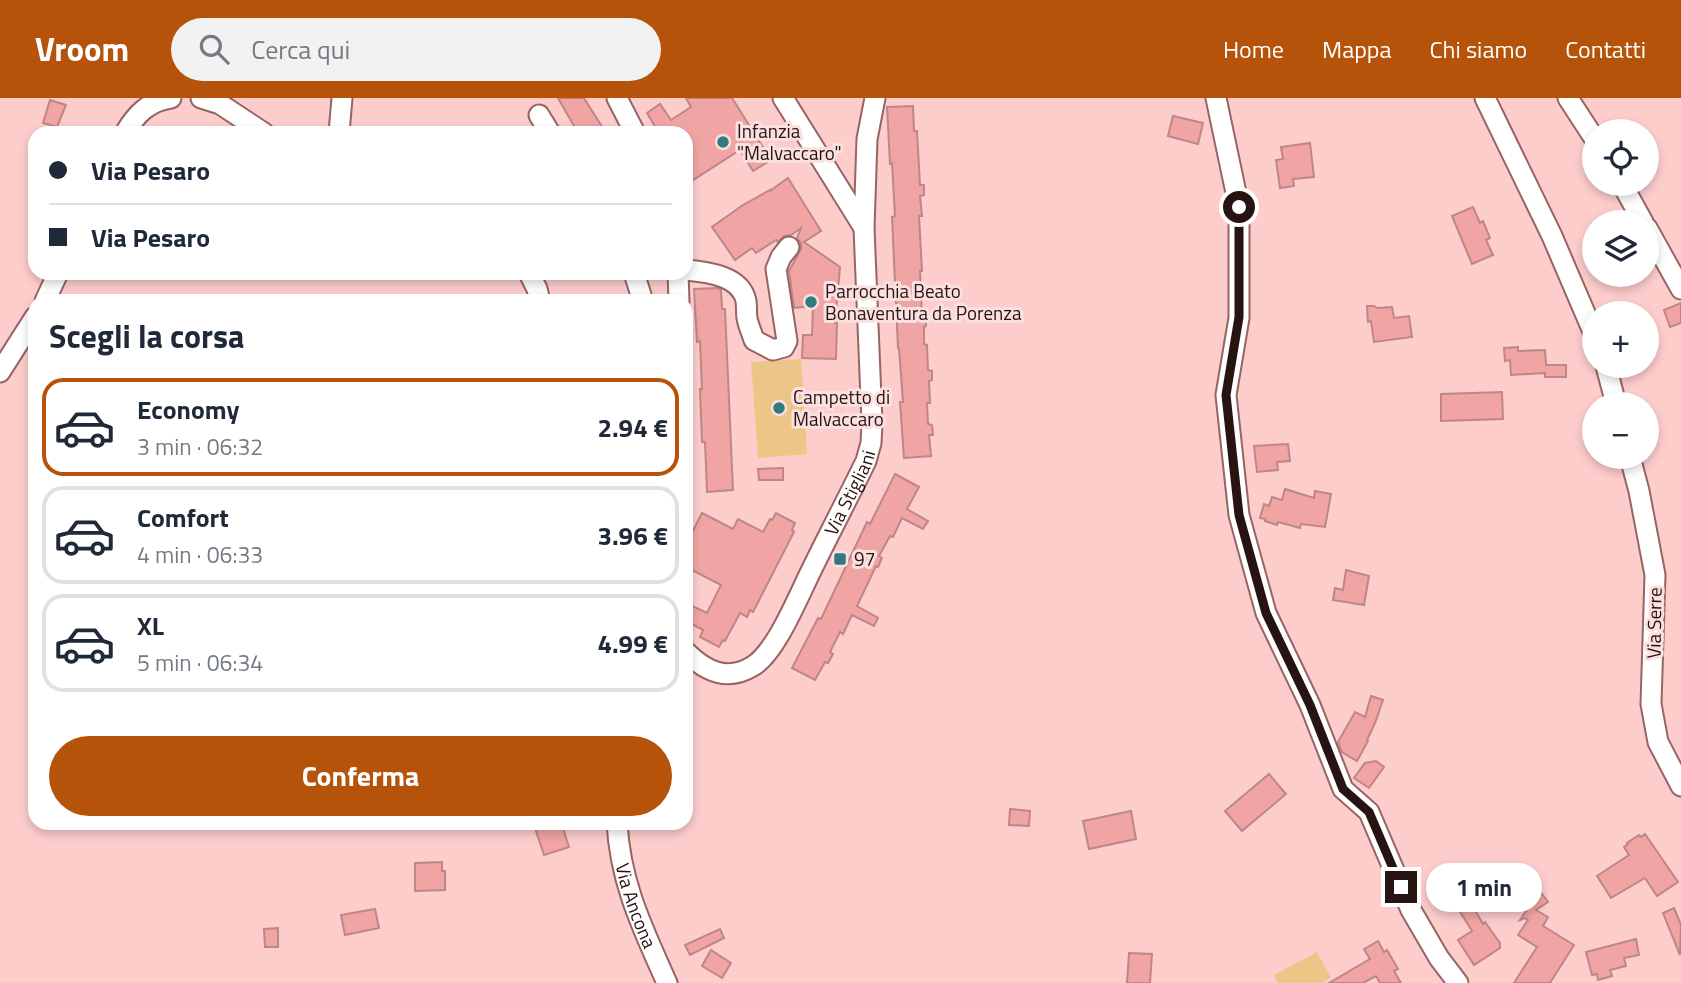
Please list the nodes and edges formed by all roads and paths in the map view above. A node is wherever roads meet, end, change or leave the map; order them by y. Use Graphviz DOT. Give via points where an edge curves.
graph roads {
  1 [pos="172,98"];
  2 [pos="201,98"];
  3 [pos="342,98"];
  4 [pos="617,98"];
  5 [pos="783,98"];
  6 [pos="875,98"];
  7 [pos="1216,98"];
  8 [pos="1485,98"];
  9 [pos="1568,98"];
  10 [pos="539,115"];
  11 [pos="1582,120"];
  12 [pos="130,126"];
  13 [pos="253,126"];
  14 [pos="340,126"];
  15 [pos="546,126"];
  16 [pos="631,126"];
  17 [pos="864,228"];
  18 [pos="789,247"];
  19 [pos="1659,250"];
  20 [pos="693,270"];
  21 [pos="1681,289"];
  22 [pos="1582,306"];
  23 [pos="28,328"];
  24 [pos="0,372"];
  25 [pos="1633,469"];
  26 [pos="693,659"];
  27 [pos="1681,786"];
  28 [pos="617,830"];
  29 [pos="667,983"];
  30 [pos="1458,983"];
  1 -- 12 [label="street" via="147,106"];
  2 -- 13 [label="street" via="220,104"];
  3 -- 14 [label="street"];
  4 -- 16 [label="street"];
  5 -- 17 [label="street"];
  6 -- 17 [label="street, Via Stigliani" via="867,139"];
  7 -- 30 [label="street" via="1239,207 1239,317 1226,395 1239,515 1266,613 1343,789 1369,812 1410,910"];
  8 -- 22 [label="street"];
  9 -- 11 [label="street"];
  10 -- 15 [label="street"];
  17 -- 26 [label="street, Via Stigliani" via="872,423 866,461 765,656 752,667 733,673 713,671"];
  18 -- 20 [label="street" via="776,269 788,341 773,350 754,340 740,287 731,280"];
  19 -- 21 [label="street"];
  23 -- 24 [label="street"];
  25 -- 27 [label="street, Via Serre" via="1655,575 1651,704 1658,742"];
  28 -- 29 [label="street, Via Ancona" via="628,889"];
}
